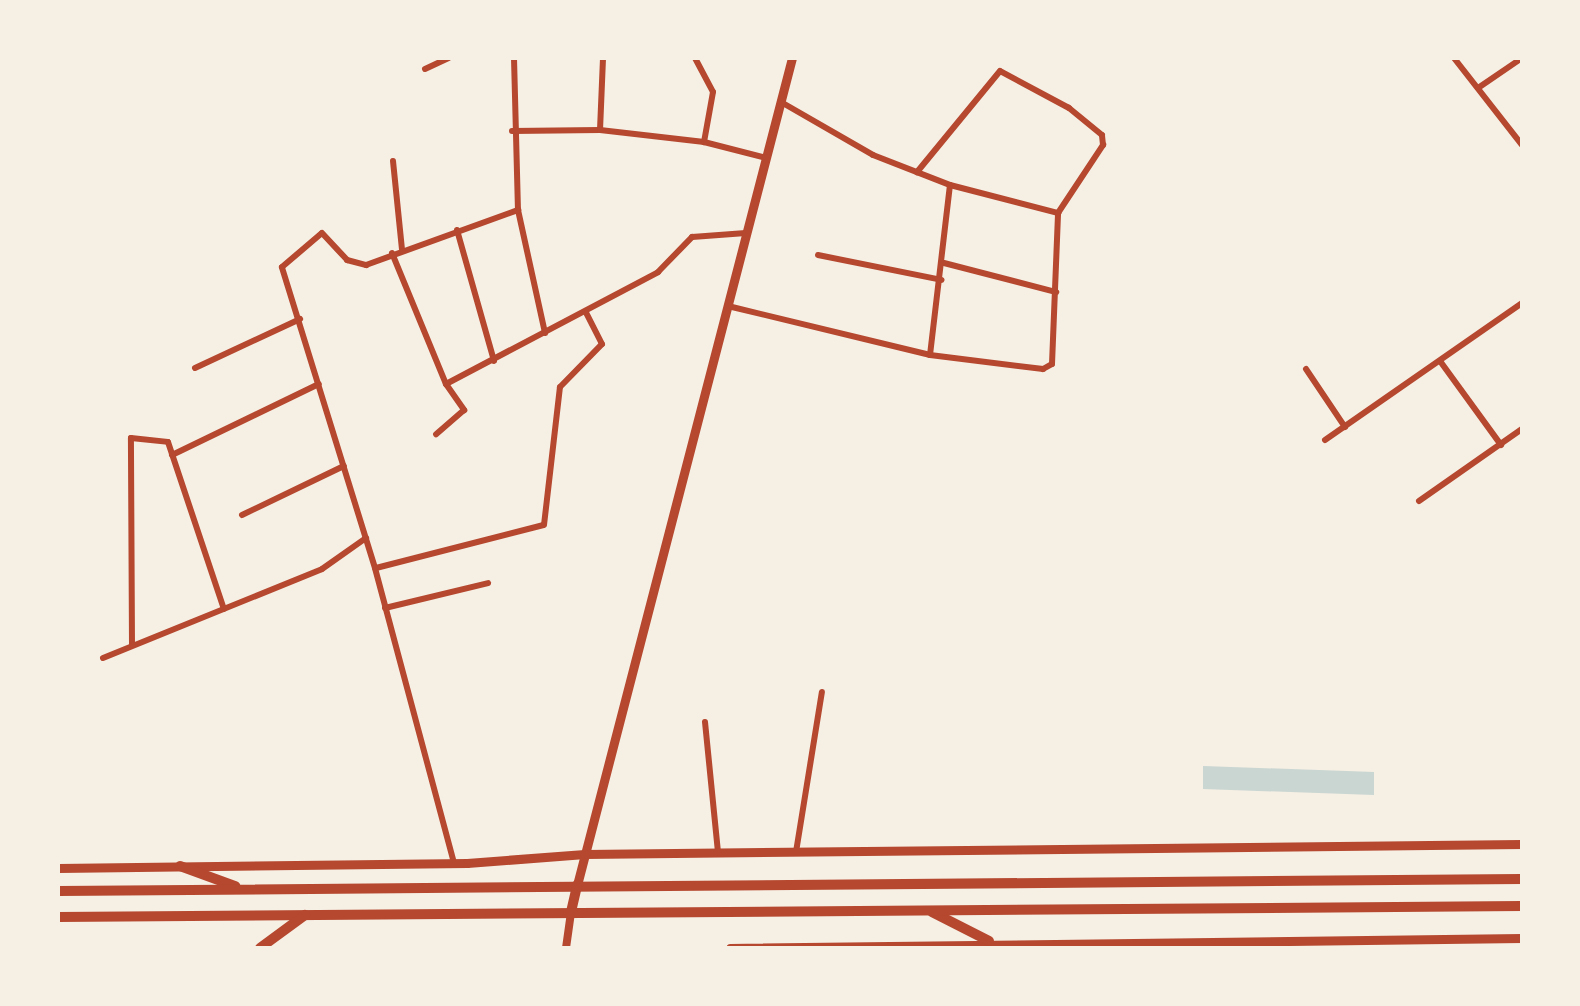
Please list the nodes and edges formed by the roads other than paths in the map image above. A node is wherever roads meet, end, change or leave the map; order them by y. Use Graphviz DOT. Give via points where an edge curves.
graph roads {
  1 [pos="449,58"];
  2 [pos="514,58"];
  3 [pos="603,58"];
  4 [pos="695,58"];
  5 [pos="792,58"];
  6 [pos="1454,58"];
  7 [pos="1522,58"];
  8 [pos="425,69"];
  9 [pos="1478,88"];
  10 [pos="781,102"];
  11 [pos="600,130"];
  12 [pos="512,131"];
  13 [pos="704,142"];
  14 [pos="1522,145"];
  15 [pos="767,158"];
  16 [pos="393,161"];
  17 [pos="917,172"];
  18 [pos="950,185"];
  19 [pos="518,210"];
  20 [pos="1058,213"];
  21 [pos="458,230"];
  22 [pos="750,234"];
  23 [pos="402,249"];
  24 [pos="392,252"];
  25 [pos="818,255"];
  26 [pos="944,263"];
  27 [pos="942,280"];
  28 [pos="1056,292"];
  29 [pos="1522,303"];
  30 [pos="732,306"];
  31 [pos="586,314"];
  32 [pos="300,319"];
  33 [pos="545,334"];
  34 [pos="930,356"];
  35 [pos="494,361"];
  36 [pos="1440,362"];
  37 [pos="196,368"];
  38 [pos="1306,369"];
  39 [pos="319,384"];
  40 [pos="446,384"];
  41 [pos="1345,427"];
  42 [pos="1522,429"];
  43 [pos="436,434"];
  44 [pos="1324,440"];
  45 [pos="1501,444"];
  46 [pos="172,455"];
  47 [pos="344,466"];
  48 [pos="1419,501"];
  49 [pos="242,514"];
  50 [pos="366,538"];
  51 [pos="376,568"];
  52 [pos="488,583"];
  53 [pos="385,608"];
  54 [pos="224,609"];
  55 [pos="132,646"];
  56 [pos="103,658"];
  57 [pos="822,692"];
  58 [pos="705,722"];
  59 [pos="1522,844"];
  60 [pos="718,852"];
  61 [pos="796,852"];
  62 [pos="584,854"];
  63 [pos="454,864"];
  64 [pos="180,866"];
  65 [pos="58,868"];
  66 [pos="1522,880"];
  67 [pos="577,885"];
  68 [pos="242,889"];
  69 [pos="58,891"];
  70 [pos="1522,906"];
  71 [pos="930,911"];
  72 [pos="571,912"];
  73 [pos="306,914"];
  74 [pos="58,917"];
  75 [pos="1522,938"];
  76 [pos="997,944"];
  77 [pos="824,947"];
  78 [pos="260,948"];
  79 [pos="566,948"];
  80 [pos="730,948"];
  1 -- 8 [label="street"];
  2 -- 12 [label="street"];
  3 -- 11 [label="street"];
  4 -- 13 [label="street" via="714,92"];
  5 -- 10 [label="main road"];
  6 -- 9 [label="street"];
  7 -- 9 [label="street"];
  9 -- 14 [label="street"];
  10 -- 15 [label="main road"];
  10 -- 17 [label="street"];
  11 -- 12 [label="street"];
  11 -- 13 [label="street"];
  12 -- 19 [label="street"];
  13 -- 15 [label="street"];
  15 -- 22 [label="main road"];
  16 -- 23 [label="street"];
  17 -- 18 [label="street"];
  17 -- 20 [label="street" via="1000,71 1069,108 1102,135 1103,145"];
  18 -- 20 [label="street"];
  18 -- 26 [label="street"];
  19 -- 21 [label="street"];
  19 -- 33 [label="street"];
  20 -- 28 [label="street"];
  21 -- 23 [label="street"];
  21 -- 35 [label="street"];
  22 -- 30 [label="main road"];
  22 -- 31 [label="street" via="692,237 658,272"];
  23 -- 24 [label="street"];
  24 -- 32 [label="street" via="356,264 327,234 316,237 282,266"];
  24 -- 40 [label="street"];
  25 -- 27 [label="street"];
  26 -- 27 [label="street"];
  26 -- 28 [label="street"];
  27 -- 34 [label="street"];
  28 -- 34 [label="street" via="1055,355 1043,368"];
  29 -- 36 [label="street"];
  30 -- 34 [label="street"];
  30 -- 62 [label="main road"];
  31 -- 33 [label="street"];
  31 -- 51 [label="street" via="602,344 560,387 544,524"];
  32 -- 37 [label="street"];
  32 -- 39 [label="street"];
  33 -- 35 [label="street"];
  35 -- 40 [label="street"];
  36 -- 41 [label="street"];
  36 -- 45 [label="street"];
  38 -- 41 [label="street"];
  39 -- 46 [label="street"];
  39 -- 47 [label="street"];
  40 -- 43 [label="street" via="465,414"];
  41 -- 44 [label="street"];
  42 -- 45 [label="street"];
  45 -- 48 [label="street"];
  46 -- 54 [label="street"];
  46 -- 55 [label="street" via="164,438 128,443"];
  47 -- 49 [label="street"];
  47 -- 50 [label="street"];
  50 -- 51 [label="street"];
  50 -- 54 [label="street" via="322,568"];
  51 -- 53 [label="street"];
  52 -- 53 [label="street"];
  53 -- 63 [label="street"];
  54 -- 55 [label="street"];
  55 -- 56 [label="street"];
  57 -- 61 [label="street"];
  58 -- 60 [label="street"];
  59 -- 61 [label="main road"];
  60 -- 61 [label="main road"];
  60 -- 62 [label="main road"];
  62 -- 63 [label="main road"];
  62 -- 67 [label="main road"];
  63 -- 64 [label="main road"];
  64 -- 65 [label="main road"];
  64 -- 68 [label="highway"];
  66 -- 67 [label="highway"];
  67 -- 68 [label="highway"];
  67 -- 72 [label="highway"];
  68 -- 69 [label="highway"];
  70 -- 71 [label="highway"];
  71 -- 72 [label="highway"];
  71 -- 76 [label="highway"];
  72 -- 73 [label="highway"];
  72 -- 79 [label="street"];
  73 -- 74 [label="highway"];
  73 -- 78 [label="highway"];
  75 -- 76 [label="main road"];
  76 -- 77 [label="main road"];
  77 -- 80 [label="main road"];
}
